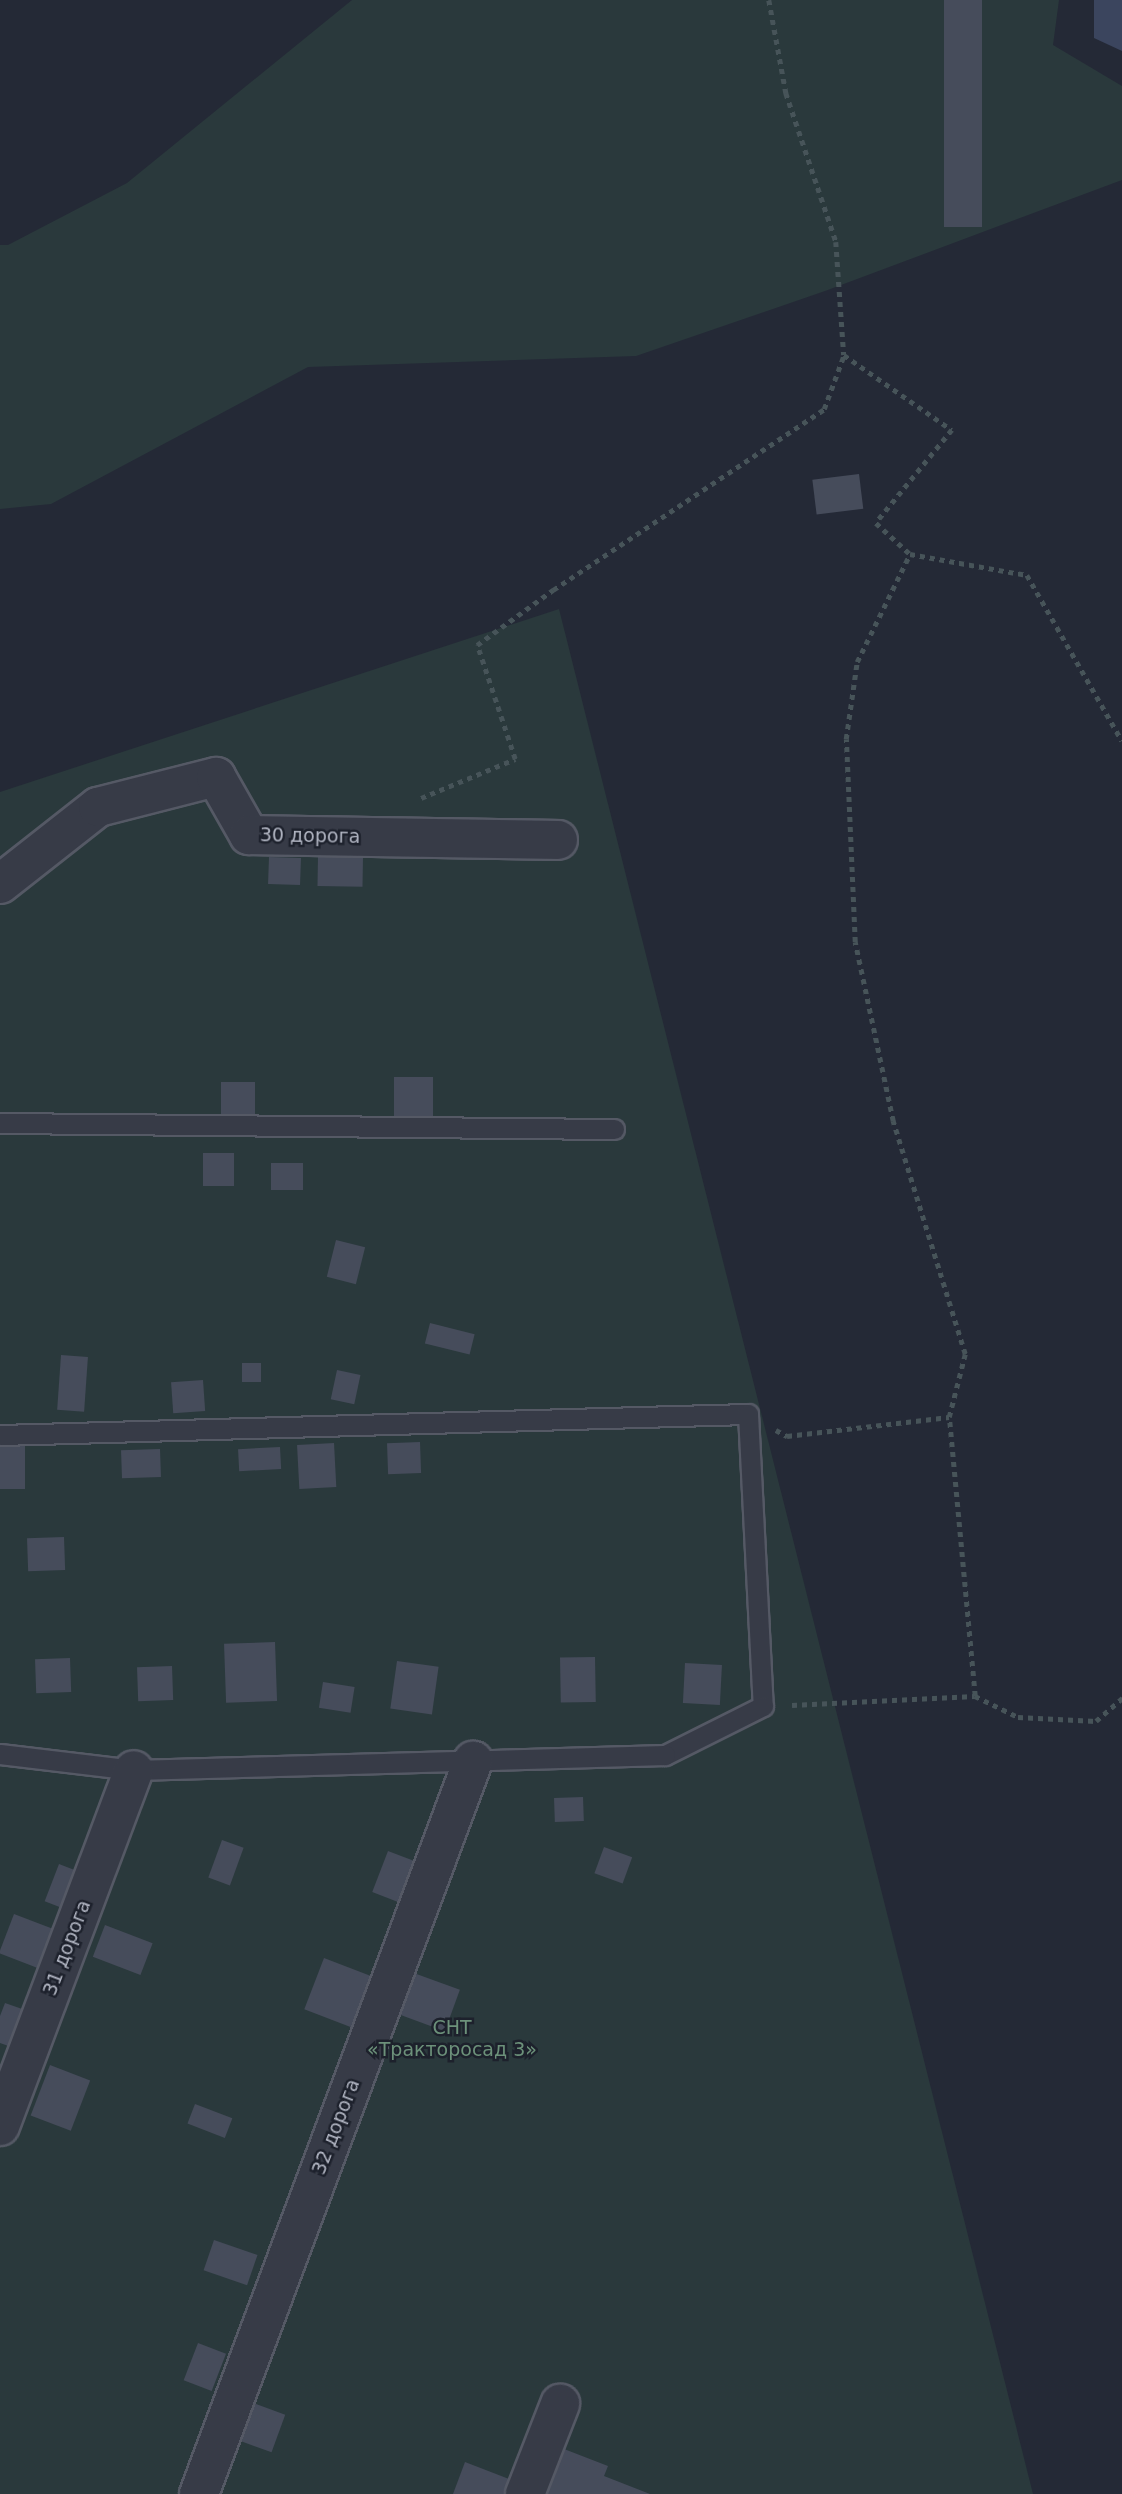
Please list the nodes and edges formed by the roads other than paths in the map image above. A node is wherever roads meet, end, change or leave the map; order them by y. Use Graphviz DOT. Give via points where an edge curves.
graph roads {
  1 [pos="558,840"];
  2 [pos="0,884"];
  3 [pos="0,1123"];
  4 [pos="614,1129"];
  5 [pos="0,1436"];
  6 [pos="0,1754"];
  7 [pos="473,1761"];
  8 [pos="134,1770"];
  9 [pos="0,2126"];
  10 [pos="560,2404"];
  11 [pos="199,2494"];
  12 [pos="525,2494"];
  1 -- 2 [label="street, 30 дорога" via="249,835 216,777 98,807"];
  3 -- 4 [label="lane"];
  5 -- 7 [label="lane" via="748,1414 763,1706 665,1755"];
  6 -- 8 [label="lane"];
  7 -- 8 [label="lane"];
  7 -- 11 [label="street, 32 дорога"];
  8 -- 9 [label="street, 31 дорога"];
  10 -- 12 [label="street"];
}
